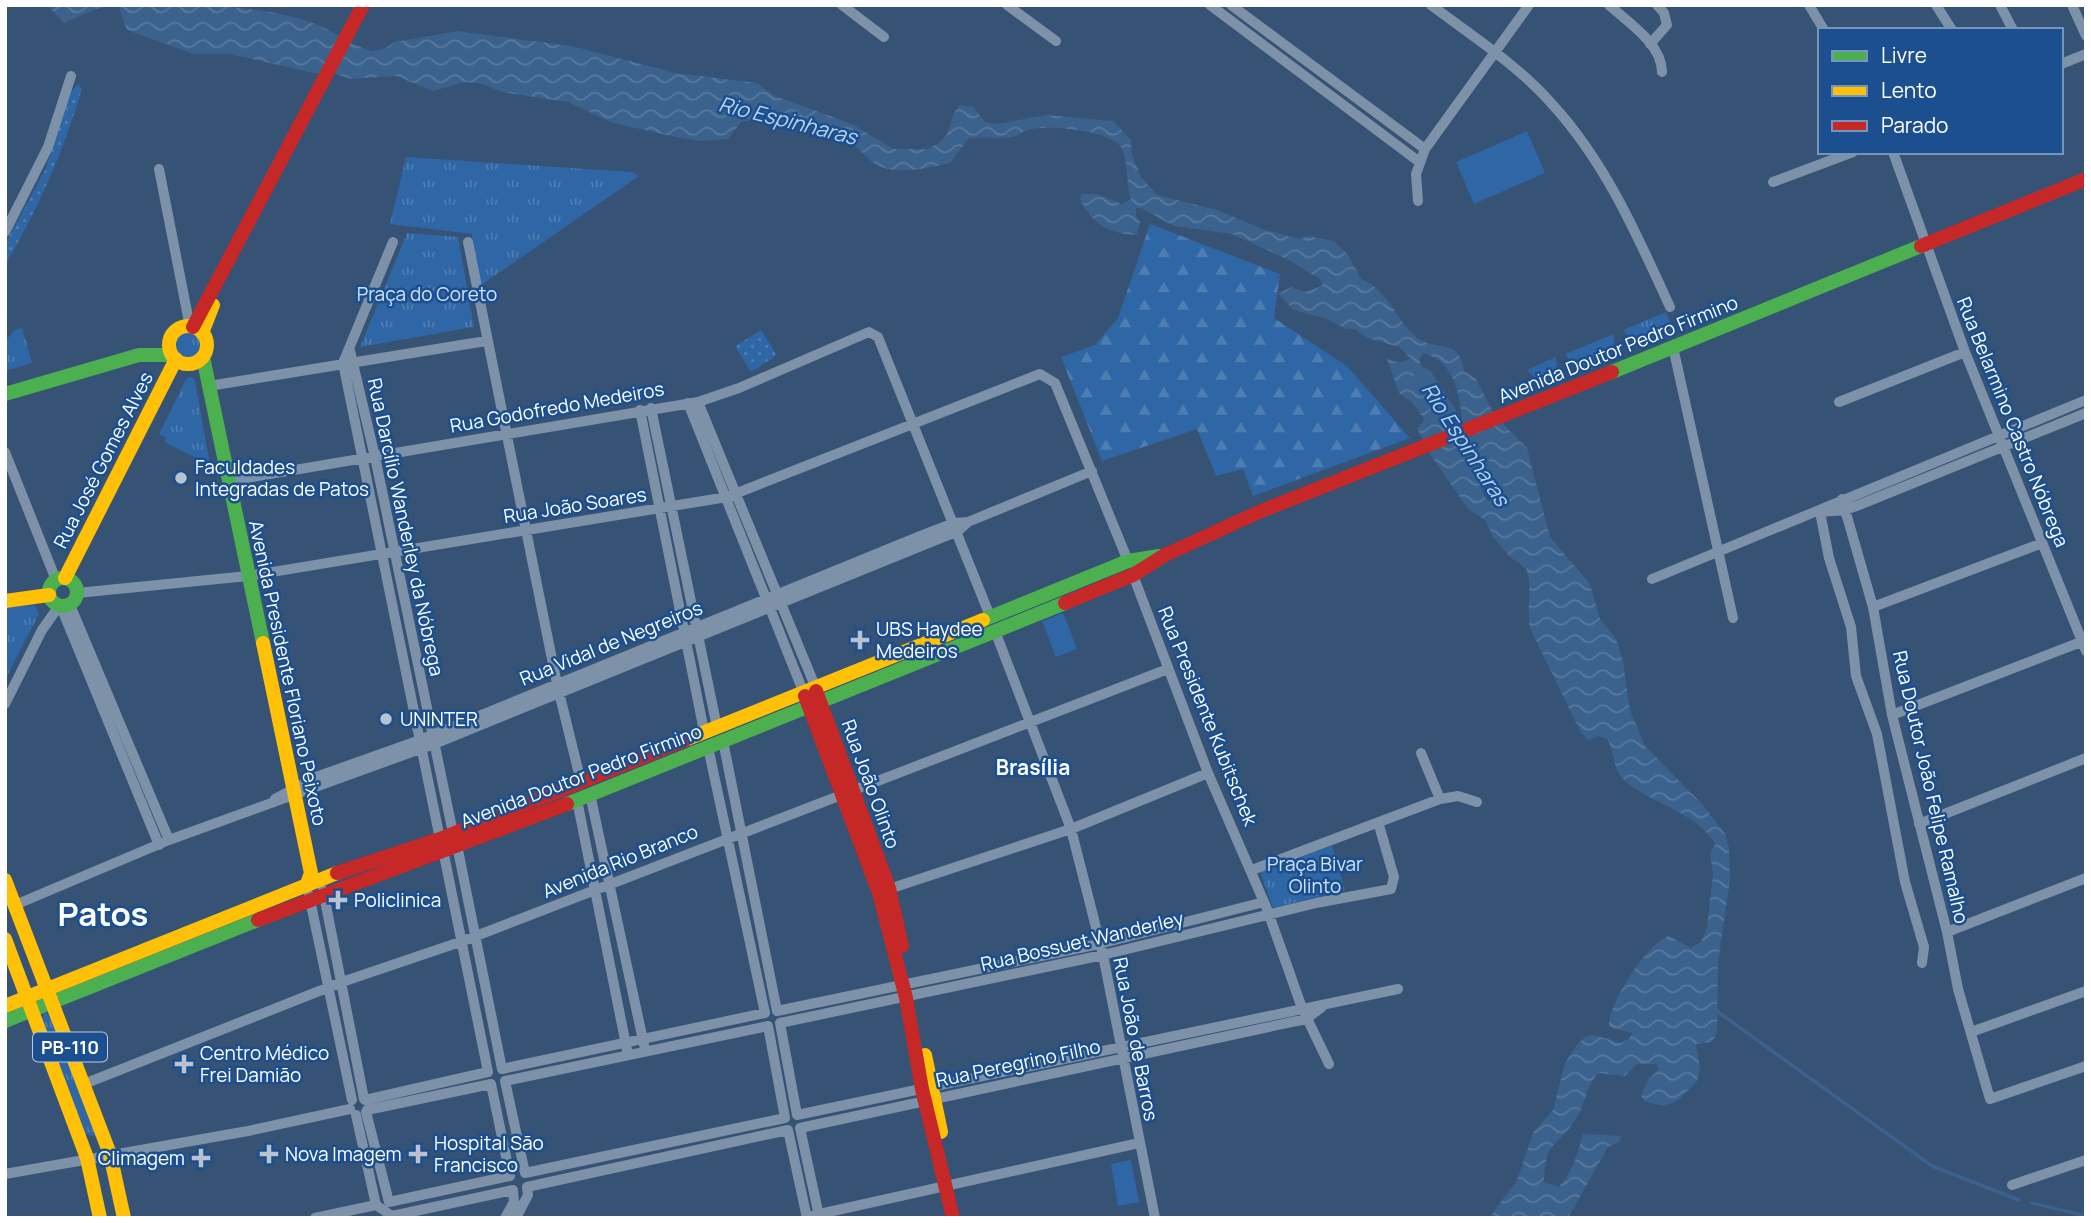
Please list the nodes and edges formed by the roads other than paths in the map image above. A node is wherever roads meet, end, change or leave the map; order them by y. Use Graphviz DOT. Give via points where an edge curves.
graph roads {
  1 [pos="363,5"];
  2 [pos="842,5"];
  3 [pos="1007,5"];
  4 [pos="1210,5"];
  5 [pos="1231,5"];
  6 [pos="1431,5"];
  7 [pos="1529,5"];
  8 [pos="1609,5"];
  9 [pos="1657,5"];
  10 [pos="1809,5"];
  11 [pos="1936,5"];
  12 [pos="2000,5"];
  13 [pos="2072,5"];
  14 [pos="1823,28"];
  15 [pos="1950,28"];
  16 [pos="2012,28"];
  17 [pos="2086,36"];
  18 [pos="884,37"];
  19 [pos="1056,41"];
  20 [pos="1650,44"];
  21 [pos="1496,53"];
  22 [pos="2086,54"];
  23 [pos="2063,63"];
  24 [pos="1662,72"];
  25 [pos="72,76"];
  26 [pos="1425,149"];
  27 [pos="1848,154"];
  28 [pos="1894,154"];
  29 [pos="1418,161"];
  30 [pos="159,169"];
  31 [pos="2086,179"];
  32 [pos="1773,182"];
  33 [pos="1418,201"];
  34 [pos="5,232"];
  35 [pos="393,242"];
  36 [pos="468,242"];
  37 [pos="1924,244"];
  38 [pos="1670,307"];
  39 [pos="190,330"];
  40 [pos="486,341"];
  41 [pos="1673,347"];
  42 [pos="350,351"];
  43 [pos="1965,352"];
  44 [pos="139,355"];
  45 [pos="203,357"];
  46 [pos="177,359"];
  47 [pos="354,362"];
  48 [pos="343,363"];
  49 [pos="209,386"];
  50 [pos="5,394"];
  51 [pos="2086,400"];
  52 [pos="1839,402"];
  53 [pos="693,403"];
  54 [pos="646,409"];
  55 [pos="2086,413"];
  56 [pos="915,426"];
  57 [pos="506,433"];
  58 [pos="1999,434"];
  59 [pos="2004,446"];
  60 [pos="5,452"];
  61 [pos="375,457"];
  62 [pos="363,459"];
  63 [pos="1092,471"];
  64 [pos="229,481"];
  65 [pos="732,496"];
  66 [pos="1842,499"];
  67 [pos="670,507"];
  68 [pos="658,509"];
  69 [pos="1845,510"];
  70 [pos="1820,512"];
  71 [pos="956,527"];
  72 [pos="527,530"];
  73 [pos="2042,542"];
  74 [pos="396,553"];
  75 [pos="1718,553"];
  76 [pos="1165,555"];
  77 [pos="383,556"];
  78 [pos="1128,561"];
  79 [pos="1133,575"];
  80 [pos="248,576"];
  81 [pos="1652,579"];
  82 [pos="64,593"];
  83 [pos="779,599"];
  84 [pos="5,601"];
  85 [pos="768,604"];
  86 [pos="1873,607"];
  87 [pos="990,616"];
  88 [pos="1733,618"];
  89 [pos="995,631"];
  90 [pos="698,633"];
  91 [pos="685,638"];
  92 [pos="2084,644"];
  93 [pos="1168,669"];
  94 [pos="558,688"];
  95 [pos="811,695"];
  96 [pos="5,704"];
  97 [pos="1892,715"];
  98 [pos="1030,721"];
  99 [pos="711,729"];
  100 [pos="432,739"];
  101 [pos="723,741"];
  102 [pos="421,744"];
  103 [pos="708,747"];
  104 [pos="1421,753"];
  105 [pos="2086,758"];
  106 [pos="1208,773"];
  107 [pos="293,792"];
  108 [pos="582,792"];
  109 [pos="849,793"];
  110 [pos="1440,799"];
  111 [pos="1478,802"];
  112 [pos="1378,822"];
  113 [pos="1919,824"];
  114 [pos="1071,829"];
  115 [pos="742,832"];
  116 [pos="727,837"];
  117 [pos="169,840"];
  118 [pos="448,842"];
  119 [pos="159,845"];
  120 [pos="1252,870"];
  121 [pos="2086,878"];
  122 [pos="313,879"];
  123 [pos="5,880"];
  124 [pos="609,885"];
  125 [pos="596,890"];
  126 [pos="884,890"];
  127 [pos="317,897"];
  128 [pos="1264,902"];
  129 [pos="15,905"];
  130 [pos="1269,915"];
  131 [pos="1947,932"];
  132 [pos="475,936"];
  133 [pos="5,939"];
  134 [pos="463,941"];
  135 [pos="1099,944"];
  136 [pos="1102,955"];
  137 [pos="1922,963"];
  138 [pos="342,982"];
  139 [pos="328,988"];
  140 [pos="1398,989"];
  141 [pos="908,991"];
  142 [pos="2086,991"];
  143 [pos="50,996"];
  144 [pos="30,1004"];
  145 [pos="5,1006"];
  146 [pos="1322,1007"];
  147 [pos="1302,1008"];
  148 [pos="773,1018"];
  149 [pos="1306,1018"];
  150 [pos="5,1021"];
  151 [pos="1970,1032"];
  152 [pos="643,1041"];
  153 [pos="626,1044"];
  154 [pos="1120,1047"];
  155 [pos="645,1052"];
  156 [pos="628,1055"];
  157 [pos="1122,1058"];
  158 [pos="1329,1064"];
  159 [pos="2086,1066"];
  160 [pos="496,1077"];
  161 [pos="84,1084"];
  162 [pos="928,1094"];
  163 [pos="360,1106"];
  164 [pos="793,1123"];
  165 [pos="1139,1143"];
  166 [pos="110,1154"];
  167 [pos="87,1158"];
  168 [pos="2086,1160"];
  169 [pos="5,1174"];
  170 [pos="519,1181"];
  171 [pos="2011,1185"];
  172 [pos="948,1190"];
  173 [pos="384,1210"];
  174 [pos="819,1215"];
  175 [pos="807,1217"];
  176 [pos="100,1218"];
  177 [pos="124,1218"];
  178 [pos="315,1218"];
  179 [pos="505,1218"];
  180 [pos="516,1218"];
  181 [pos="953,1218"];
  182 [pos="1155,1218"];
  1 -- 39 [label="main road" via="272,191"];
  2 -- 18 [label="street"];
  3 -- 19 [label="street"];
  4 -- 29 [label="street"];
  5 -- 26 [label="street"];
  6 -- 21 [label="street"];
  7 -- 21 [label="street"];
  8 -- 20 [label="street"];
  9 -- 20 [label="street" via="1667,25"];
  10 -- 14 [label="street"];
  11 -- 15 [label="street"];
  12 -- 16 [label="street"];
  13 -- 17 [label="street"];
  20 -- 24 [label="street" via="1660,56"];
  21 -- 26 [label="street"];
  21 -- 38 [label="street" via="1551,102 1588,148 1632,222"];
  22 -- 23 [label="street"];
  25 -- 34 [label="street" via="43,160"];
  26 -- 29 [label="street"];
  27 -- 32 [label="street"];
  28 -- 37 [label="street, Rua Belarmino Castro Nóbrega"];
  29 -- 33 [label="street"];
  30 -- 39 [label="street"];
  31 -- 37 [label="main road, Avenida Doutor Pedro Firmino"];
  35 -- 42 [label="street, Rua Darcílio Wanderley da Nóbrega"];
  36 -- 40 [label="street"];
  37 -- 41 [label="main road, Avenida Doutor Pedro Firmino"];
  37 -- 43 [label="street, Rua Belarmino Castro Nóbrega"];
  39 -- 44 [label="main road"];
  39 -- 45 [label="main road" via="207,346"];
  39 -- 46 [label="main road" via="170,341"];
  40 -- 47 [label="street"];
  40 -- 57 [label="street"];
  41 -- 75 [label="street"];
  41 -- 76 [label="main road, Avenida Doutor Pedro Firmino" via="1259,512"];
  42 -- 47 [label="street, Rua Darcílio Wanderley da Nóbrega"];
  42 -- 48 [label="street, Rua Darcílio Wanderley da Nóbrega"];
  43 -- 52 [label="street"];
  43 -- 58 [label="street, Rua Belarmino Castro Nóbrega"];
  44 -- 46 [label="main road"];
  44 -- 50 [label="main road"];
  45 -- 46 [label="main road" via="195,363"];
  45 -- 49 [label="main road, Avenida Presidente Floriano Peixoto"];
  46 -- 82 [label="main road, Rua José Gomes Alves"];
  47 -- 48 [label="street"];
  47 -- 61 [label="street, Rua Darcílio Wanderley da Nóbrega"];
  48 -- 49 [label="street"];
  48 -- 62 [label="street, Rua Darcílio Wanderley da Nóbrega"];
  49 -- 64 [label="main road, Avenida Presidente Floriano Peixoto"];
  51 -- 58 [label="street"];
  53 -- 54 [label="street, Rua Godofredo Medeiros"];
  53 -- 56 [label="street, Rua Godofredo Medeiros" via="739,388 865,332 878,337"];
  53 -- 65 [label="street, Rua João Olinto"];
  54 -- 57 [label="street, Rua Godofredo Medeiros"];
  54 -- 67 [label="street"];
  54 -- 68 [label="street"];
  55 -- 59 [label="street"];
  56 -- 63 [label="street, Rua João Soares" via="1034,375 1047,376 1055,383"];
  56 -- 65 [label="street, Rua João Soares"];
  56 -- 71 [label="street"];
  57 -- 61 [label="street, Rua Godofredo Medeiros"];
  57 -- 72 [label="street"];
  58 -- 59 [label="street, Rua Belarmino Castro Nóbrega"];
  58 -- 66 [label="street"];
  59 -- 69 [label="street"];
  59 -- 73 [label="street, Rua Belarmino Castro Nóbrega"];
  60 -- 82 [label="street"];
  61 -- 62 [label="street, Rua Godofredo Medeiros"];
  61 -- 74 [label="street, Rua Darcílio Wanderley da Nóbrega"];
  62 -- 64 [label="street, Rua Godofredo Medeiros"];
  62 -- 77 [label="street, Rua Darcílio Wanderley da Nóbrega"];
  63 -- 71 [label="street, Rua Vidal de Negreiros"];
  63 -- 78 [label="street"];
  64 -- 80 [label="main road, Avenida Presidente Floriano Peixoto"];
  65 -- 67 [label="street, Rua João Soares"];
  65 -- 83 [label="street, Rua João Olinto"];
  65 -- 85 [label="street, Rua João Olinto"];
  66 -- 69 [label="street, Rua Doutor João Felipe Ramalho"];
  66 -- 70 [label="street"];
  67 -- 68 [label="street, Rua João Soares"];
  67 -- 90 [label="street"];
  68 -- 72 [label="street, Rua João Soares"];
  68 -- 91 [label="street"];
  69 -- 70 [label="street"];
  69 -- 86 [label="street, Rua Doutor João Felipe Ramalho"];
  70 -- 75 [label="street"];
  70 -- 137 [label="street" via="1851,627 1856,676 1877,734 1905,881 1922,940"];
  71 -- 83 [label="street, Rua Vidal de Negreiros"];
  71 -- 87 [label="street"];
  72 -- 74 [label="street, Rua João Soares"];
  72 -- 94 [label="street"];
  73 -- 86 [label="street"];
  73 -- 92 [label="street, Rua Belarmino Castro Nóbrega"];
  74 -- 77 [label="street, Rua João Soares"];
  74 -- 100 [label="street, Rua Darcílio Wanderley da Nóbrega"];
  75 -- 81 [label="street"];
  75 -- 88 [label="street"];
  76 -- 78 [label="main road, Avenida Doutor Pedro Firmino"];
  76 -- 79 [label="main road, Avenida Doutor Pedro Firmino"];
  77 -- 80 [label="street, Rua João Soares"];
  77 -- 102 [label="street, Rua Darcílio Wanderley da Nóbrega"];
  78 -- 87 [label="main road, Avenida Doutor Pedro Firmino"];
  79 -- 89 [label="main road, Avenida Doutor Pedro Firmino"];
  79 -- 93 [label="street, Rua Presidente Kubitschek"];
  80 -- 82 [label="street, Rua João Soares"];
  80 -- 107 [label="main road, Avenida Presidente Floriano Peixoto"];
  82 -- 84 [label="main road"];
  82 -- 96 [label="street, Rua José Gomes Alves"];
  82 -- 117 [label="street"];
  82 -- 119 [label="street"];
  83 -- 85 [label="street, Rua Vidal de Negreiros"];
  83 -- 95 [label="street, Rua João Olinto"];
  85 -- 90 [label="street, Rua Vidal de Negreiros"];
  85 -- 95 [label="street, Rua João Olinto"];
  86 -- 97 [label="street, Rua Doutor João Felipe Ramalho"];
  87 -- 95 [label="main road, Avenida Doutor Pedro Firmino"];
  89 -- 95 [label="main road, Avenida Doutor Pedro Firmino"];
  89 -- 98 [label="street, Rua João de Barros"];
  90 -- 91 [label="street, Rua Vidal de Negreiros"];
  90 -- 99 [label="street"];
  91 -- 94 [label="street, Rua Vidal de Negreiros"];
  91 -- 99 [label="street"];
  92 -- 97 [label="street"];
  93 -- 98 [label="street, Avenida Rio Branco"];
  93 -- 106 [label="street, Rua Presidente Kubitschek"];
  94 -- 100 [label="street, Rua Vidal de Negreiros"];
  94 -- 108 [label="street"];
  95 -- 99 [label="main road, Avenida Doutor Pedro Firmino"];
  95 -- 101 [label="main road, Avenida Doutor Pedro Firmino"];
  95 -- 109 [label="main road, Rua João Olinto"];
  97 -- 113 [label="street, Rua Doutor João Felipe Ramalho"];
  98 -- 109 [label="street, Avenida Rio Branco"];
  98 -- 114 [label="street, Rua João de Barros"];
  99 -- 108 [label="main road, Avenida Doutor Pedro Firmino"];
  100 -- 102 [label="street, Rua Vidal de Negreiros"];
  100 -- 118 [label="street, Rua Darcílio Wanderley da Nóbrega"];
  101 -- 103 [label="main road, Avenida Doutor Pedro Firmino"];
  101 -- 115 [label="street"];
  102 -- 107 [label="street, Rua Vidal de Negreiros"];
  102 -- 118 [label="street, Rua Darcílio Wanderley da Nóbrega"];
  103 -- 108 [label="main road, Avenida Doutor Pedro Firmino"];
  103 -- 116 [label="street"];
  104 -- 110 [label="street"];
  105 -- 113 [label="street"];
  106 -- 114 [label="street"];
  106 -- 120 [label="street, Rua Presidente Kubitschek"];
  107 -- 117 [label="street, Rua Vidal de Negreiros"];
  107 -- 122 [label="main road, Avenida Presidente Floriano Peixoto"];
  108 -- 118 [label="main road, Avenida Doutor Pedro Firmino"];
  108 -- 124 [label="street"];
  108 -- 125 [label="street"];
  109 -- 115 [label="street, Avenida Rio Branco"];
  109 -- 126 [label="main road, Rua João Olinto"];
  110 -- 111 [label="street" via="1458,796"];
  110 -- 112 [label="street"];
  112 -- 120 [label="street"];
  112 -- 130 [label="street, Rua Bossuet Wanderley" via="1394,877 1391,889"];
  113 -- 131 [label="street, Rua Doutor João Felipe Ramalho"];
  114 -- 126 [label="street"];
  114 -- 135 [label="street, Rua João de Barros"];
  115 -- 116 [label="street, Avenida Rio Branco"];
  115 -- 148 [label="street"];
  116 -- 124 [label="street, Avenida Rio Branco"];
  116 -- 148 [label="street"];
  117 -- 119 [label="street, Rua Vidal de Negreiros"];
  118 -- 122 [label="main road, Avenida Doutor Pedro Firmino"];
  118 -- 127 [label="main road, Avenida Doutor Pedro Firmino"];
  118 -- 132 [label="street, Rua Darcílio Wanderley da Nóbrega"];
  118 -- 134 [label="street, Rua Darcílio Wanderley da Nóbrega"];
  119 -- 129 [label="street, Rua Vidal de Negreiros"];
  120 -- 128 [label="street, Rua Presidente Kubitschek"];
  121 -- 131 [label="street"];
  122 -- 127 [label="street, Avenida Presidente Floriano Peixoto"];
  122 -- 143 [label="main road, Avenida Doutor Pedro Firmino"];
  123 -- 129 [label="main road, PB-110"];
  124 -- 125 [label="street, Avenida Rio Branco"];
  124 -- 152 [label="street"];
  125 -- 132 [label="street, Avenida Rio Branco"];
  125 -- 153 [label="street"];
  126 -- 141 [label="main road, Rua João Olinto"];
  127 -- 138 [label="street, Avenida Presidente Floriano Peixoto"];
  127 -- 139 [label="street, Avenida Presidente Floriano Peixoto"];
  127 -- 143 [label="main road, Avenida Doutor Pedro Firmino"];
  128 -- 130 [label="street, Rua Presidente Kubitschek"];
  128 -- 135 [label="street, Rua Bossuet Wanderley"];
  129 -- 143 [label="main road, PB-110"];
  130 -- 136 [label="street, Rua Bossuet Wanderley"];
  130 -- 147 [label="street, Rua Presidente Kubitschek"];
  131 -- 151 [label="street, Rua Doutor João Felipe Ramalho"];
  132 -- 134 [label="street, Avenida Rio Branco"];
  132 -- 160 [label="street, Rua Darcílio Wanderley da Nóbrega"];
  133 -- 144 [label="main road, PB-110"];
  134 -- 138 [label="street, Avenida Rio Branco"];
  134 -- 160 [label="street, Rua Darcílio Wanderley da Nóbrega"];
  135 -- 136 [label="street, Rua João de Barros"];
  135 -- 141 [label="street, Rua Bossuet Wanderley"];
  136 -- 141 [label="street, Rua Bossuet Wanderley"];
  136 -- 154 [label="street, Rua João de Barros"];
  138 -- 139 [label="street, Avenida Rio Branco"];
  138 -- 163 [label="street, Avenida Presidente Floriano Peixoto"];
  139 -- 161 [label="street, Avenida Rio Branco"];
  139 -- 163 [label="street, Avenida Presidente Floriano Peixoto"];
  140 -- 146 [label="street, Rua Peregrino Filho"];
  141 -- 148 [label="street, Rua Bossuet Wanderley"];
  141 -- 162 [label="main road, Rua João Olinto"];
  142 -- 151 [label="street"];
  143 -- 144 [label="main road, Avenida Doutor Pedro Firmino"];
  143 -- 161 [label="main road, PB-110"];
  144 -- 145 [label="main road, Avenida Doutor Pedro Firmino"];
  144 -- 150 [label="main road, Avenida Doutor Pedro Firmino"];
  144 -- 167 [label="main road, PB-110"];
  146 -- 147 [label="street, Rua Peregrino Filho"];
  146 -- 149 [label="street, Rua Peregrino Filho"];
  147 -- 149 [label="street, Rua Presidente Kubitschek"];
  147 -- 154 [label="street, Rua Peregrino Filho"];
  148 -- 152 [label="street, Rua Bossuet Wanderley"];
  148 -- 155 [label="street, Rua Bossuet Wanderley"];
  148 -- 164 [label="street"];
  149 -- 157 [label="street, Rua Peregrino Filho"];
  149 -- 158 [label="street, Rua Presidente Kubitschek"];
  151 -- 159 [label="street, Rua Doutor João Felipe Ramalho" via="1990,1099"];
  152 -- 153 [label="street, Rua Bossuet Wanderley"];
  152 -- 155 [label="street"];
  153 -- 156 [label="street"];
  153 -- 160 [label="street, Rua Bossuet Wanderley"];
  154 -- 157 [label="street, Rua João de Barros"];
  154 -- 162 [label="street, Rua Peregrino Filho"];
  155 -- 156 [label="street, Rua Bossuet Wanderley"];
  156 -- 160 [label="street, Rua Bossuet Wanderley"];
  157 -- 162 [label="street, Rua Peregrino Filho"];
  157 -- 165 [label="street, Rua João de Barros"];
  160 -- 163 [label="street, Rua Bossuet Wanderley"];
  160 -- 170 [label="street, Rua Darcílio Wanderley da Nóbrega"];
  160 -- 170 [label="street, Rua Darcílio Wanderley da Nóbrega"];
  161 -- 166 [label="main road, PB-110"];
  162 -- 164 [label="street, Rua Peregrino Filho"];
  162 -- 172 [label="main road, Rua João Olinto"];
  163 -- 166 [label="street, Rua Bossuet Wanderley"];
  163 -- 173 [label="street, Avenida Presidente Floriano Peixoto"];
  164 -- 170 [label="street, Rua Peregrino Filho"];
  164 -- 174 [label="street"];
  164 -- 175 [label="street"];
  165 -- 172 [label="street"];
  165 -- 182 [label="street, Rua João de Barros"];
  166 -- 167 [label="street, Rua Bossuet Wanderley"];
  166 -- 177 [label="main road, PB-110"];
  167 -- 169 [label="street, Rua Bossuet Wanderley"];
  167 -- 176 [label="main road, PB-110"];
  168 -- 171 [label="street"];
  170 -- 173 [label="street, Rua Peregrino Filho"];
  170 -- 179 [label="street"];
  170 -- 180 [label="street" via="528,1195"];
  172 -- 174 [label="street"];
  172 -- 181 [label="main road, Rua João Olinto"];
  173 -- 178 [label="street, Rua Peregrino Filho"];
  174 -- 175 [label="street"];
}
